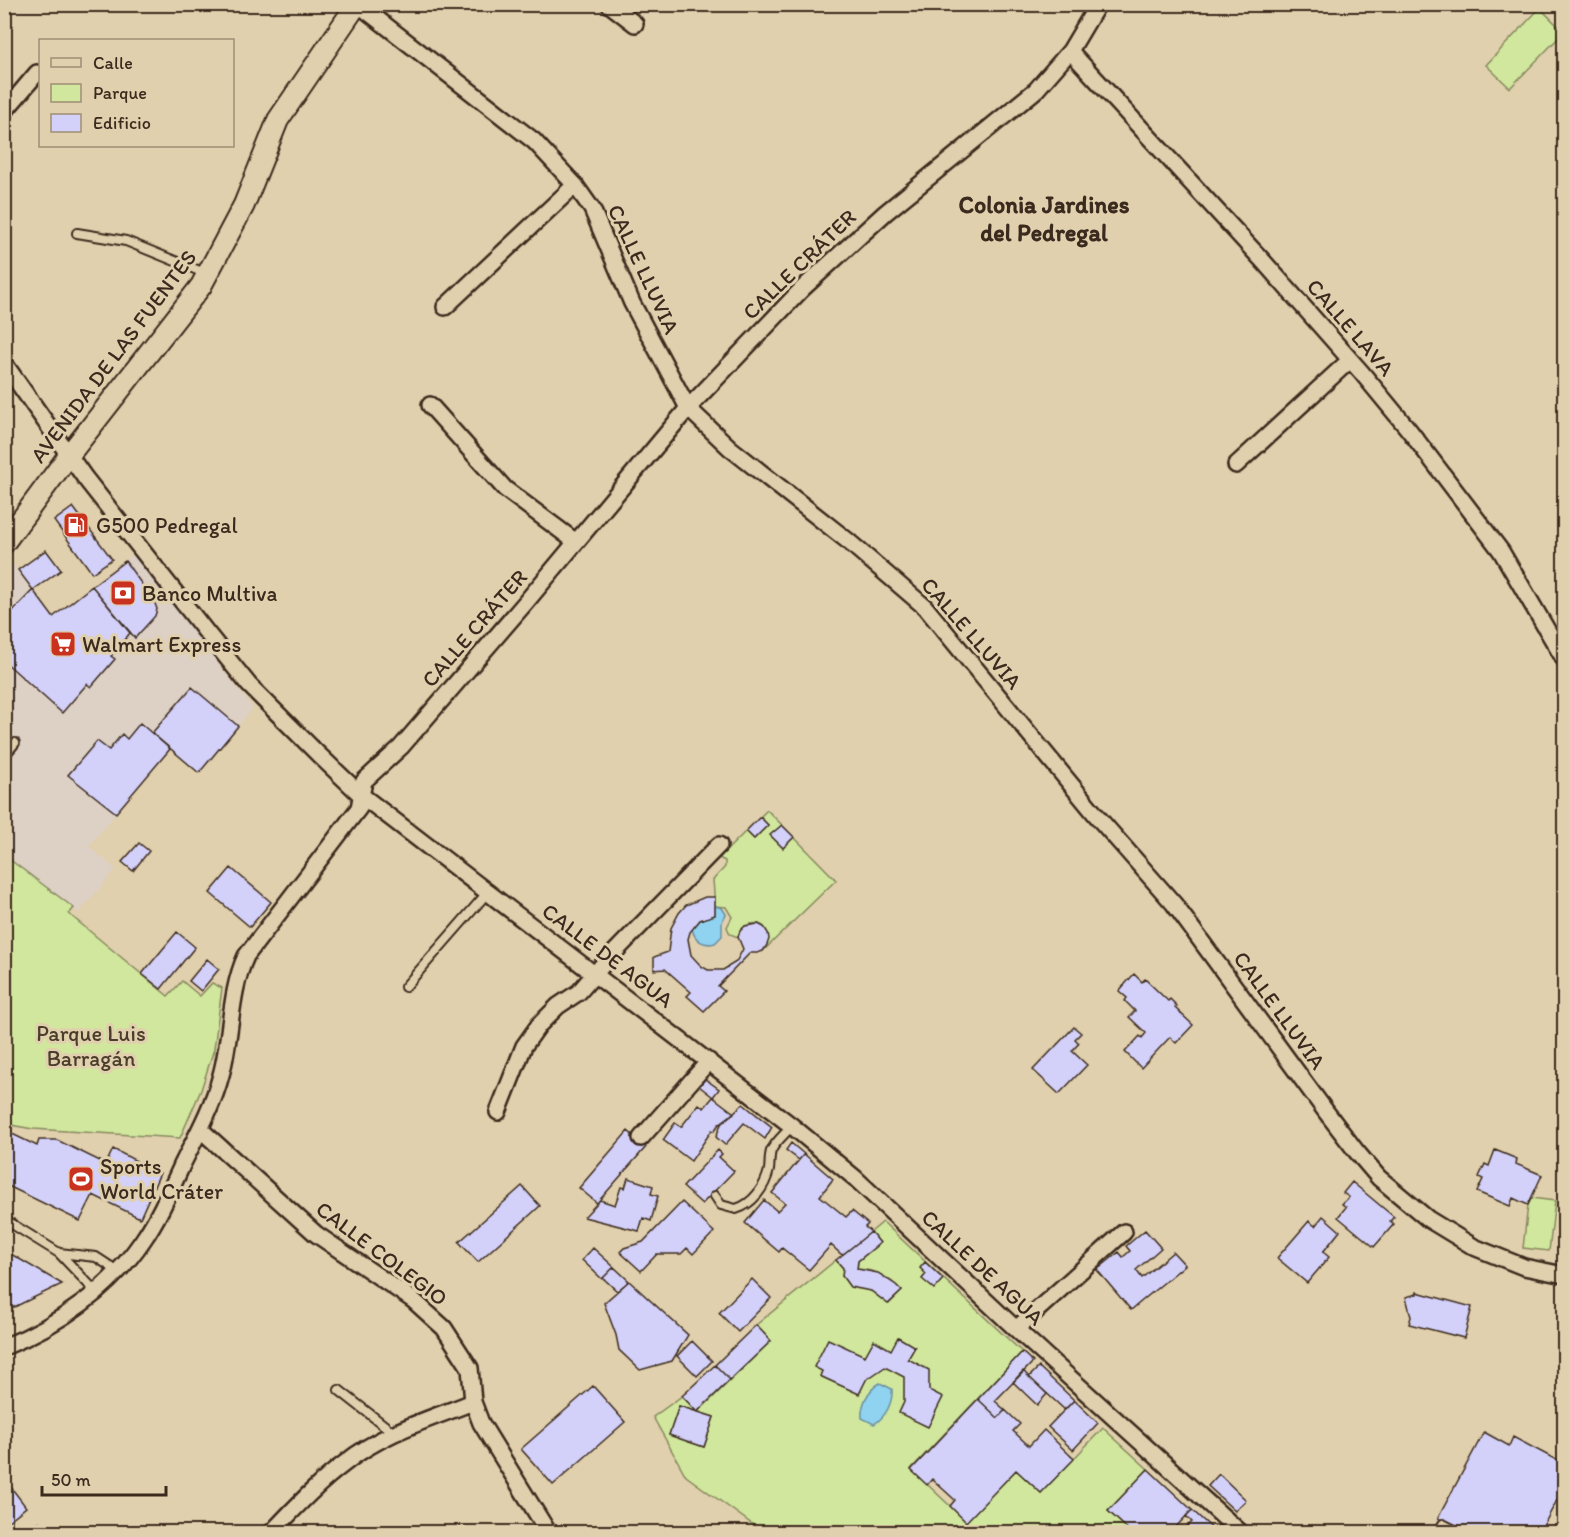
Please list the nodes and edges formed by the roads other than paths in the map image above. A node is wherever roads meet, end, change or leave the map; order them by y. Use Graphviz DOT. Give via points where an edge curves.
graph roads {
  1 [pos="358,4"];
  2 [pos="609,4"];
  3 [pos="1098,4"];
  4 [pos="635,24"];
  5 [pos="1070,51"];
  6 [pos="38,73"];
  7 [pos="4,112"];
  8 [pos="575,185"];
  9 [pos="77,233"];
  10 [pos="207,274"];
  11 [pos="445,307"];
  12 [pos="1350,360"];
  13 [pos="4,363"];
  14 [pos="430,405"];
  15 [pos="688,408"];
  16 [pos="69,455"];
  17 [pos="1236,465"];
  18 [pos="576,542"];
  19 [pos="4,543"];
  20 [pos="1564,658"];
  21 [pos="15,743"];
  22 [pos="4,756"];
  23 [pos="361,795"];
  24 [pos="719,845"];
  25 [pos="488,892"];
  26 [pos="596,974"];
  27 [pos="405,987"];
  28 [pos="709,1061"];
  29 [pos="498,1112"];
  30 [pos="792,1126"];
  31 [pos="200,1129"];
  32 [pos="641,1138"];
  33 [pos="715,1196"];
  34 [pos="4,1219"];
  35 [pos="1124,1232"];
  36 [pos="59,1253"];
  37 [pos="119,1272"];
  38 [pos="1564,1275"];
  39 [pos="96,1292"];
  40 [pos="1016,1329"];
  41 [pos="4,1347"];
  42 [pos="339,1389"];
  43 [pos="473,1402"];
  44 [pos="394,1433"];
  45 [pos="272,1533"];
  46 [pos="548,1533"];
  47 [pos="1240,1533"];
  48 [pos="1438,1533"];
  49 [pos="1459,1533"];
  1 -- 8 [label="street, CALLE LLUVIA" via="534,141"];
  1 -- 10 [label="street, AVENIDA DE LAS FUENTES" via="278,120 244,205"];
  2 -- 4 [label="street"];
  3 -- 5 [label="street, CALLE CRÁTER"];
  5 -- 12 [label="street, CALLE LAVA"];
  5 -- 15 [label="street, CALLE CRÁTER" via="1036,90 885,213 802,289"];
  6 -- 7 [label="street"];
  8 -- 11 [label="street"];
  8 -- 15 [label="street, CALLE LLUVIA" via="592,209 632,303"];
  9 -- 10 [label="lane" via="126,241"];
  10 -- 16 [label="street, AVENIDA DE LAS FUENTES"];
  12 -- 17 [label="street"];
  12 -- 20 [label="street, CALLE LAVA" via="1501,551"];
  13 -- 16 [label="street, CALLE DE AGUA"];
  14 -- 18 [label="street" via="505,489"];
  15 -- 18 [label="street, CALLE CRÁTER"];
  15 -- 38 [label="street, CALLE LLUVIA" via="730,448 925,607 1174,904 1334,1123 1379,1178 1428,1219 1474,1247 1524,1266"];
  16 -- 19 [label="street, AVENIDA DE LAS FUENTES"];
  16 -- 23 [label="street, CALLE DE AGUA" via="249,685"];
  18 -- 23 [label="street, CALLE CRÁTER" via="401,747 364,781"];
  21 -- 22 [label="lane"];
  23 -- 25 [label="street, CALLE DE AGUA"];
  23 -- 31 [label="street, CALLE CRÁTER" via="359,808 246,956 238,973 221,1077"];
  24 -- 26 [label="street"];
  25 -- 26 [label="street, CALLE DE AGUA"];
  25 -- 27 [label="lane"];
  26 -- 28 [label="street, CALLE DE AGUA"];
  26 -- 29 [label="street" via="531,1035"];
  28 -- 30 [label="street, CALLE DE AGUA"];
  28 -- 32 [label="street"];
  30 -- 33 [label="lane" via="771,1150 765,1180 754,1198 736,1209 721,1205"];
  30 -- 40 [label="street, CALLE DE AGUA" via="855,1178"];
  31 -- 37 [label="street, CALLE CRÁTER" via="145,1238"];
  31 -- 43 [label="street, CALLE COLEGIO" via="316,1234 413,1300 444,1328 470,1368"];
  34 -- 36 [label="lane"];
  35 -- 40 [label="street"];
  36 -- 37 [label="lane" via="96,1257"];
  36 -- 39 [label="lane"];
  37 -- 39 [label="street, CALLE CRÁTER"];
  39 -- 41 [label="street, CALLE CRÁTER" via="49,1325"];
  40 -- 47 [label="street, CALLE DE AGUA"];
  42 -- 44 [label="lane"];
  43 -- 44 [label="street"];
  43 -- 46 [label="street, CALLE COLEGIO" via="481,1423"];
  44 -- 45 [label="street" via="346,1461"];
  48 -- 49 [label="lane" via="1443,1524"];
}
